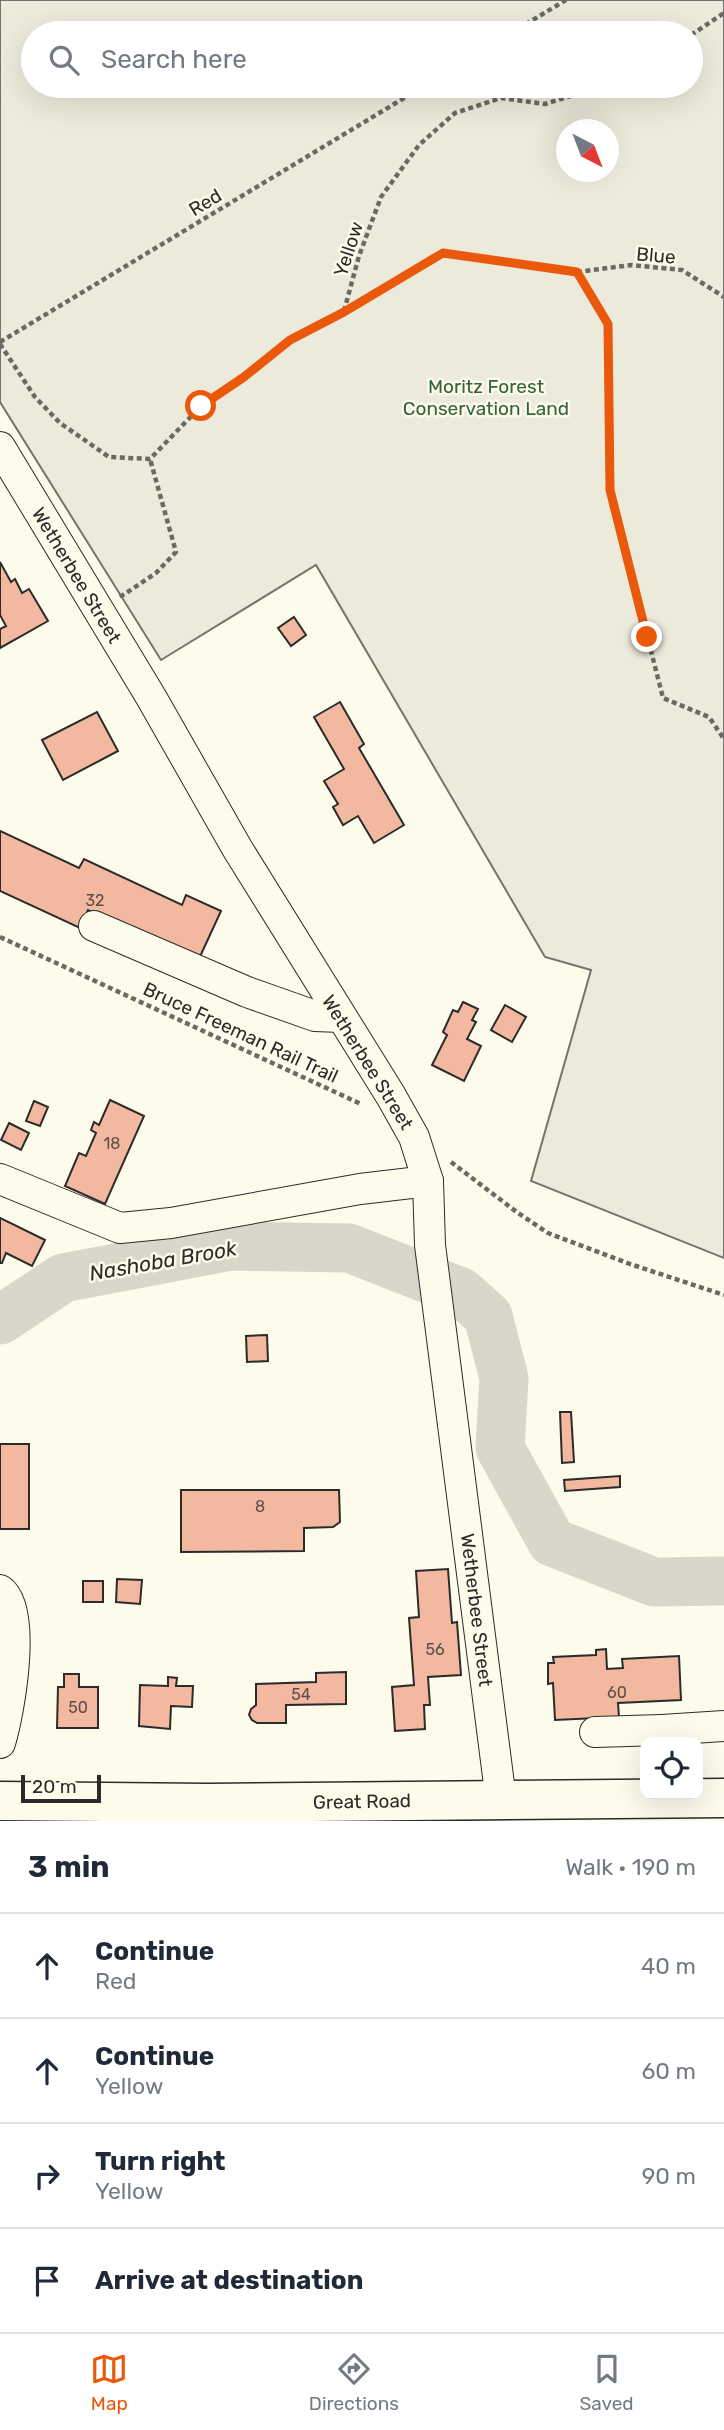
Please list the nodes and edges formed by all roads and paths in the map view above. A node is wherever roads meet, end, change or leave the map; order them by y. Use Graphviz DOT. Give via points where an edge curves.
graph roads {
  1 [pos="566,0"];
  2 [pos="724,13"];
  3 [pos="531,21"];
  4 [pos="703,27"];
  5 [pos="404,98"];
  6 [pos="501,98"];
  7 [pos="564,98"];
  8 [pos="577,272"];
  9 [pos="724,297"];
  10 [pos="344,312"];
  11 [pos="0,343"];
  12 [pos="0,447"];
  13 [pos="150,459"];
  14 [pos="99,611"];
  15 [pos="724,739"];
  16 [pos="94,926"];
  17 [pos="0,937"];
  18 [pos="341,1017"];
  19 [pos="365,1106"];
  20 [pos="414,1137"];
  21 [pos="0,1179"];
  22 [pos="428,1181"];
  23 [pos="724,1294"];
  24 [pos="0,1590"];
  25 [pos="724,1727"];
  26 [pos="594,1732"];
  27 [pos="662,1736"];
  28 [pos="0,1743"];
  29 [pos="640,1797"];
  30 [pos="703,1798"];
  31 [pos="724,1798"];
  32 [pos="501,1800"];
  33 [pos="0,1801"];
  34 [pos="75,1811"];
  1 -- 3 [label="path"];
  2 -- 4 [label="path"];
  5 -- 11 [label="path, Red"];
  6 -- 7 [label="path, Yellow" via="545,104"];
  6 -- 10 [label="path, Yellow" via="456,113 419,145 380,197"];
  8 -- 9 [label="path, Blue" via="631,265 682,270"];
  8 -- 10 [label="path, Yellow" via="443,253"];
  8 -- 15 [label="path" via="608,324 610,490 663,698 709,718"];
  10 -- 13 [label="path" via="290,340 201,406"];
  11 -- 13 [label="path, Red" via="35,397 60,423 109,457"];
  12 -- 14 [label="street, Wetherbee Street"];
  13 -- 14 [label="path" via="176,552 156,573"];
  14 -- 18 [label="street, Wetherbee Street"];
  16 -- 18 [label="street" via="247,992 315,1016"];
  17 -- 19 [label="path, Bruce Freeman Rail Trail"];
  18 -- 20 [label="street, Wetherbee Street"];
  20 -- 22 [label="street, Wetherbee Street"];
  20 -- 23 [label="path" via="548,1233"];
  21 -- 22 [label="street" via="120,1228"];
  22 -- 32 [label="street, Wetherbee Street" via="430,1245"];
  24 -- 28 [label="street" via="12,1605 15,1643 8,1716"];
  25 -- 27 [label="street"];
  26 -- 27 [label="street"];
  29 -- 32 [label="main road, Great Road"];
  30 -- 31 [label="main road, Great Road"];
  32 -- 34 [label="main road, Great Road" via="208,1804"];
  33 -- 34 [label="main road, Great Road"];
}
